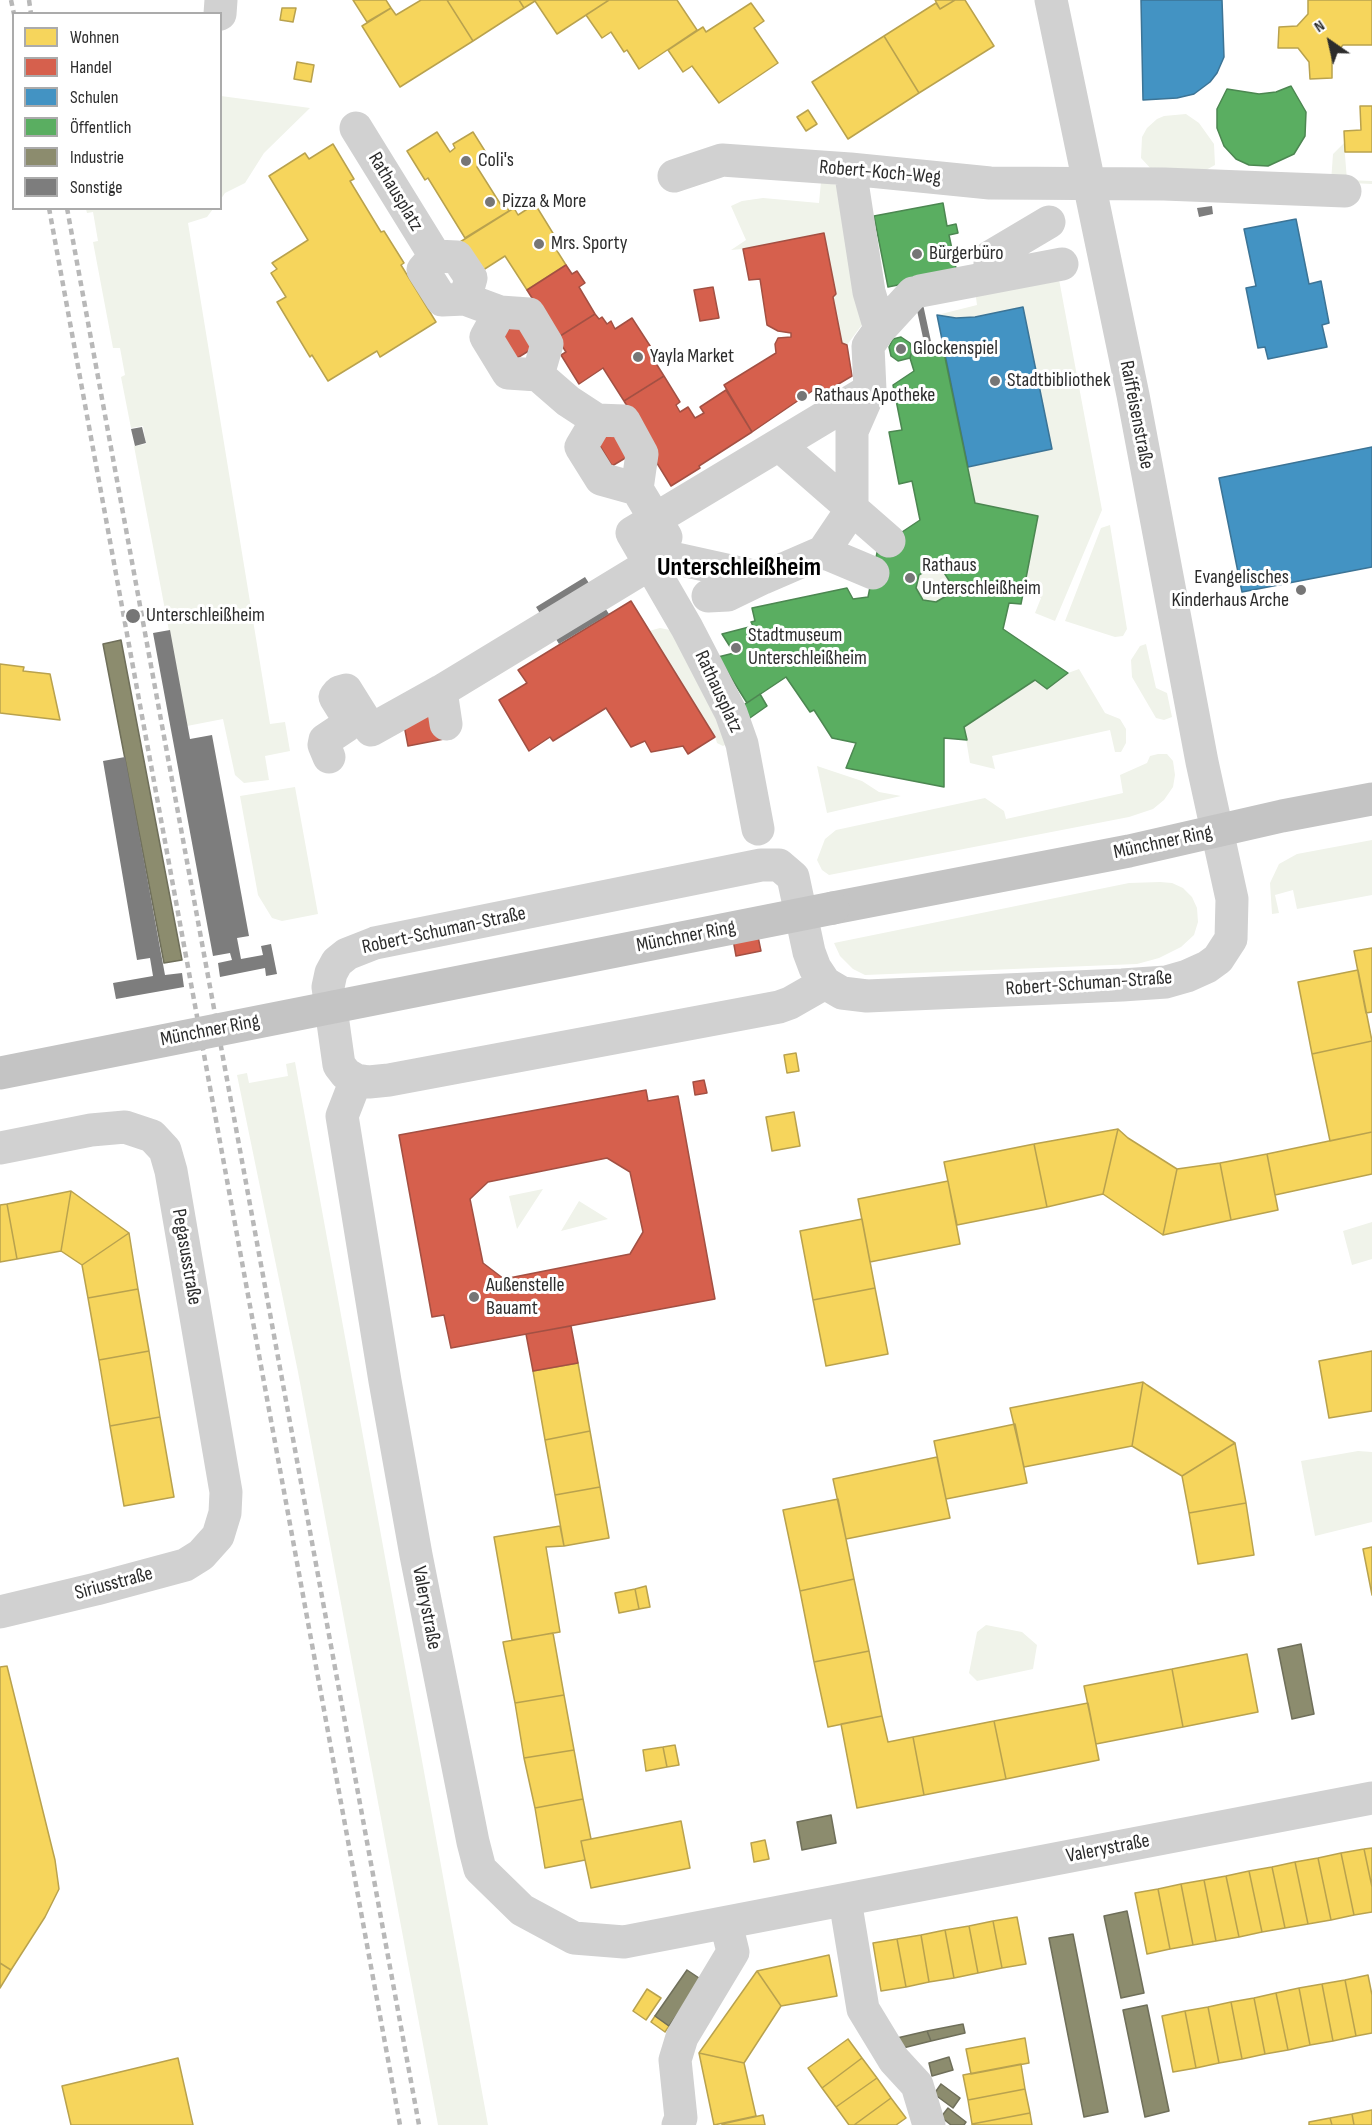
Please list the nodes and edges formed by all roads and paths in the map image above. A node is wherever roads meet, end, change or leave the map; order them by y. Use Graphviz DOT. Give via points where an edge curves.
graph roads {
  1 [pos="1051,0"];
  2 [pos="356,128"];
  3 [pos="850,169"];
  4 [pos="674,176"];
  5 [pos="1103,184"];
  6 [pos="1346,191"];
  7 [pos="1049,222"];
  8 [pos="1062,264"];
  9 [pos="990,277"];
  10 [pos="500,312"];
  11 [pos="880,329"];
  12 [pos="538,375"];
  13 [pos="877,400"];
  14 [pos="597,420"];
  15 [pos="779,445"];
  16 [pos="617,488"];
  17 [pos="852,509"];
  18 [pos="656,519"];
  19 [pos="889,541"];
  20 [pos="824,552"];
  21 [pos="664,562"];
  22 [pos="873,573"];
  23 [pos="763,578"];
  24 [pos="693,605"];
  25 [pos="441,692"];
  26 [pos="447,724"];
  27 [pos="329,757"];
  28 [pos="1372,799"];
  29 [pos="758,829"];
  30 [pos="1217,831"];
  31 [pos="825,983"];
  32 [pos="0,1072"];
  33 [pos="356,1080"];
  34 [pos="0,1148"];
  35 [pos="218,1536"];
  36 [pos="0,1612"];
  37 [pos="1372,1798"];
  38 [pos="845,1900"];
  39 [pos="726,1923"];
  40 [pos="678,2125"];
  41 [pos="928,2125"];
  1 -- 5 [label="street, Raiffeisenstraße"];
  2 -- 10 [label="street, Rathausplatz" via="435,256 457,257 471,278 465,299"];
  3 -- 4 [label="street, Robert-Koch-Weg" via="722,160"];
  3 -- 5 [label="street, Robert-Koch-Weg" via="990,183"];
  3 -- 11 [label="street" via="868,292"];
  5 -- 6 [label="street, Robert-Koch-Weg"];
  5 -- 30 [label="street, Raiffeisenstraße" via="1133,395"];
  7 -- 9 [label="street" via="990,257"];
  8 -- 9 [label="street"];
  9 -- 11 [label="street" via="917,292"];
  10 -- 12 [label="street, Rathausplatz" via="529,314 547,344"];
  10 -- 12 [label="street" via="486,337 508,373"];
  11 -- 13 [label="street" via="868,346"];
  12 -- 14 [label="street"];
  13 -- 15 [label="street"];
  13 -- 17 [label="street" via="852,431"];
  14 -- 16 [label="street, Rathausplatz" via="581,447 601,479"];
  14 -- 16 [label="street" via="624,422 642,454"];
  15 -- 17 [label="street"];
  15 -- 18 [label="street"];
  16 -- 18 [label="street, Rathausplatz"];
  17 -- 19 [label="street"];
  17 -- 20 [label="street"];
  18 -- 21 [label="street, Rathausplatz"];
  20 -- 22 [label="street"];
  20 -- 23 [label="street"];
  21 -- 23 [label="street"];
  21 -- 24 [label="street, Rathausplatz"];
  21 -- 25 [label="street" via="571,612"];
  23 -- 24 [label="street" via="728,595"];
  24 -- 29 [label="street, Rathausplatz" via="742,744"];
  25 -- 26 [label="street"];
  25 -- 27 [label="street" via="371,730 346,690 339,692 335,697 348,718 346,726 325,740"];
  28 -- 30 [label="main road, Münchner Ring"];
  30 -- 31 [label="street, Robert-Schuman-Straße" via="1232,899 1231,939 1218,959 1187,976 1166,982 1122,985 867,996 842,993"];
  30 -- 32 [label="main road, Münchner Ring, bridge"];
  31 -- 33 [label="street" via="779,1007 389,1080"];
  31 -- 33 [label="street, Robert-Schuman-Straße" via="809,951 793,877 779,866 761,865 375,942 337,962 328,987 339,1065"];
  33 -- 39 [label="street, Valerystraße" via="342,1116 416,1556 480,1869 522,1910 574,1938 624,1942"];
  34 -- 35 [label="street, Pegasusstraße" via="125,1127 152,1137 165,1150 226,1492"];
  35 -- 36 [label="street, Siriusstraße" via="201,1555 185,1565"];
  37 -- 38 [label="street, Valerystraße"];
  38 -- 39 [label="street, Valerystraße"];
  38 -- 41 [label="street" via="863,2009 894,2060 917,2085"];
  39 -- 40 [label="street" via="733,1952 682,2037 675,2060 681,2118"];
}
